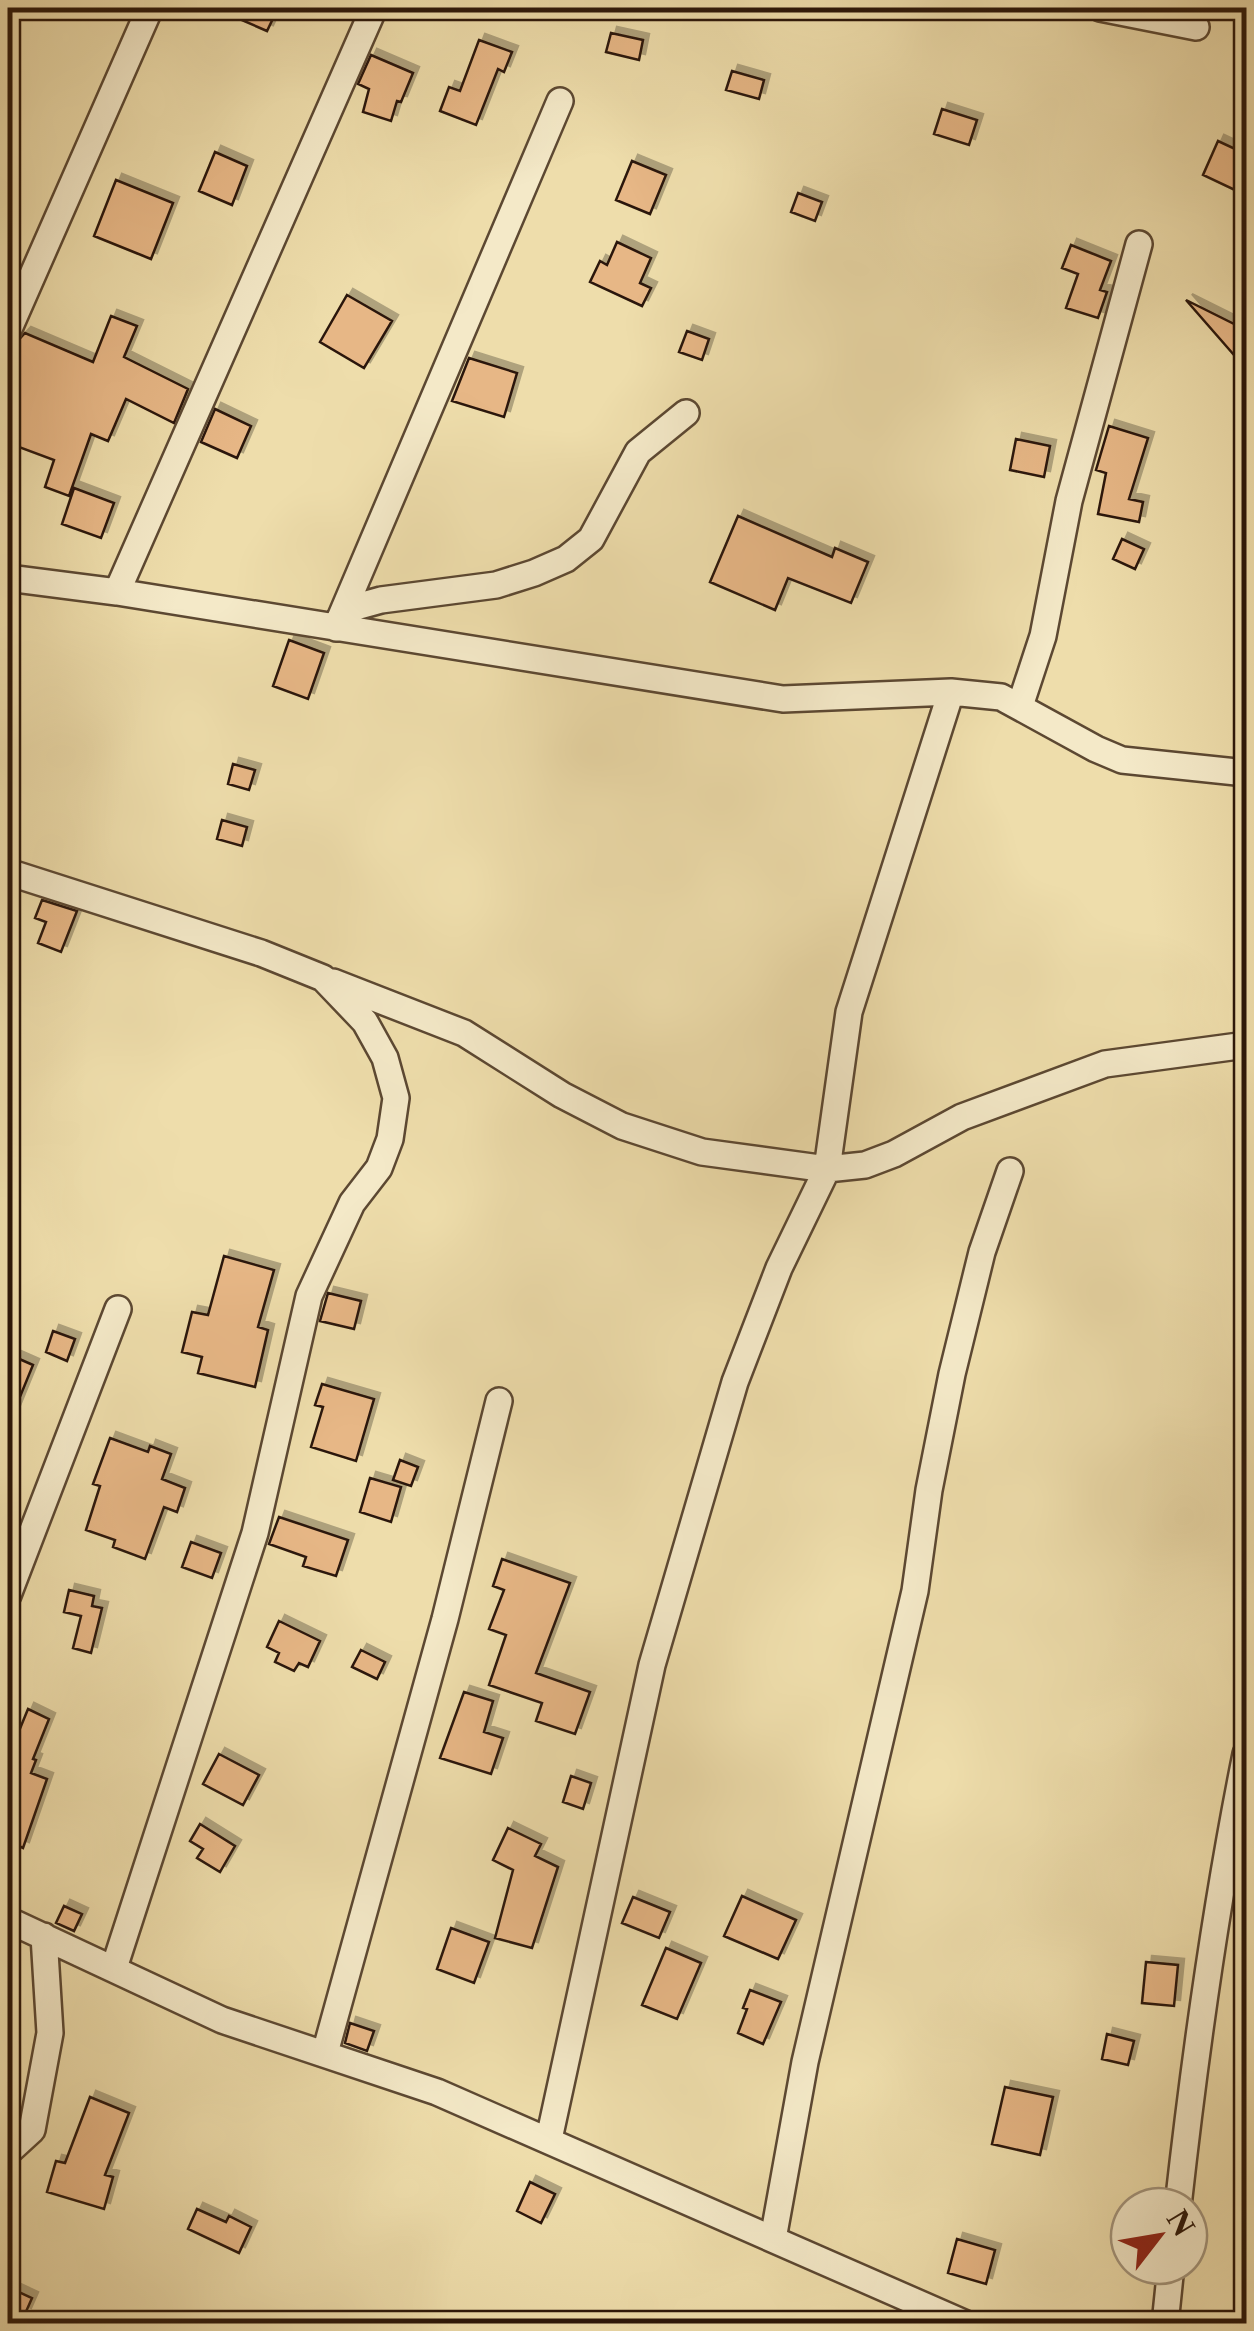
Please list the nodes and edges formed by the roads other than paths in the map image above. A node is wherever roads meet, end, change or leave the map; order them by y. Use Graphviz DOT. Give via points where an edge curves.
graph roads {
  1 [pos="150,8"];
  2 [pos="374,8"];
  3 [pos="1100,8"];
  4 [pos="1196,27"];
  5 [pos="560,101"];
  6 [pos="1140,244"];
  7 [pos="8,330"];
  8 [pos="686,412"];
  9 [pos="8,578"];
  10 [pos="117,592"];
  11 [pos="340,619"];
  12 [pos="951,692"];
  13 [pos="1020,706"];
  14 [pos="1246,773"];
  15 [pos="8,872"];
  16 [pos="324,978"];
  17 [pos="1246,1045"];
  18 [pos="827,1168"];
  19 [pos="1010,1171"];
  20 [pos="118,1309"];
  21 [pos="499,1401"];
  22 [pos="8,1595"];
  23 [pos="1246,1754"];
  24 [pos="1246,1828"];
  25 [pos="1223,1870"];
  26 [pos="8,1920"];
  27 [pos="44,1936"];
  28 [pos="114,1968"];
  29 [pos="325,2052"];
  30 [pos="549,2139"];
  31 [pos="8,2152"];
  32 [pos="1180,2186"];
  33 [pos="773,2239"];
  34 [pos="1170,2286"];
  35 [pos="966,2324"];
  36 [pos="1165,2324"];
  1 -- 7 [label="street"];
  2 -- 10 [label="street"];
  3 -- 4 [label="street"];
  5 -- 11 [label="street"];
  6 -- 13 [label="street" via="1068,501 1039,649"];
  8 -- 11 [label="street" via="638,452 592,539 566,559 496,585 381,600"];
  9 -- 10 [label="street"];
  10 -- 11 [label="street"];
  11 -- 12 [label="street" via="783,699"];
  12 -- 13 [label="street" via="1001,697"];
  12 -- 18 [label="street" via="848,1012"];
  13 -- 14 [label="street" via="1122,760"];
  15 -- 16 [label="street"];
  16 -- 18 [label="street" via="464,1034 622,1126 702,1152"];
  16 -- 28 [label="street" via="365,1022 385,1058 396,1098 390,1139 309,1296 255,1533"];
  17 -- 18 [label="street" via="1105,1064 1032,1088 865,1165"];
  18 -- 30 [label="street" via="735,1382 668,1606"];
  19 -- 33 [label="street" via="952,1374 914,1591 805,2062"];
  20 -- 22 [label="street"];
  21 -- 29 [label="street"];
  23 -- 25 [label="street"];
  24 -- 25 [label="street"];
  25 -- 32 [label="street"];
  26 -- 27 [label="street"];
  27 -- 28 [label="street"];
  27 -- 31 [label="street" via="50,2033 32,2130"];
  28 -- 29 [label="street" via="222,2020"];
  29 -- 30 [label="street"];
  30 -- 33 [label="street"];
  33 -- 35 [label="street"];
  34 -- 36 [label="street"];
}
